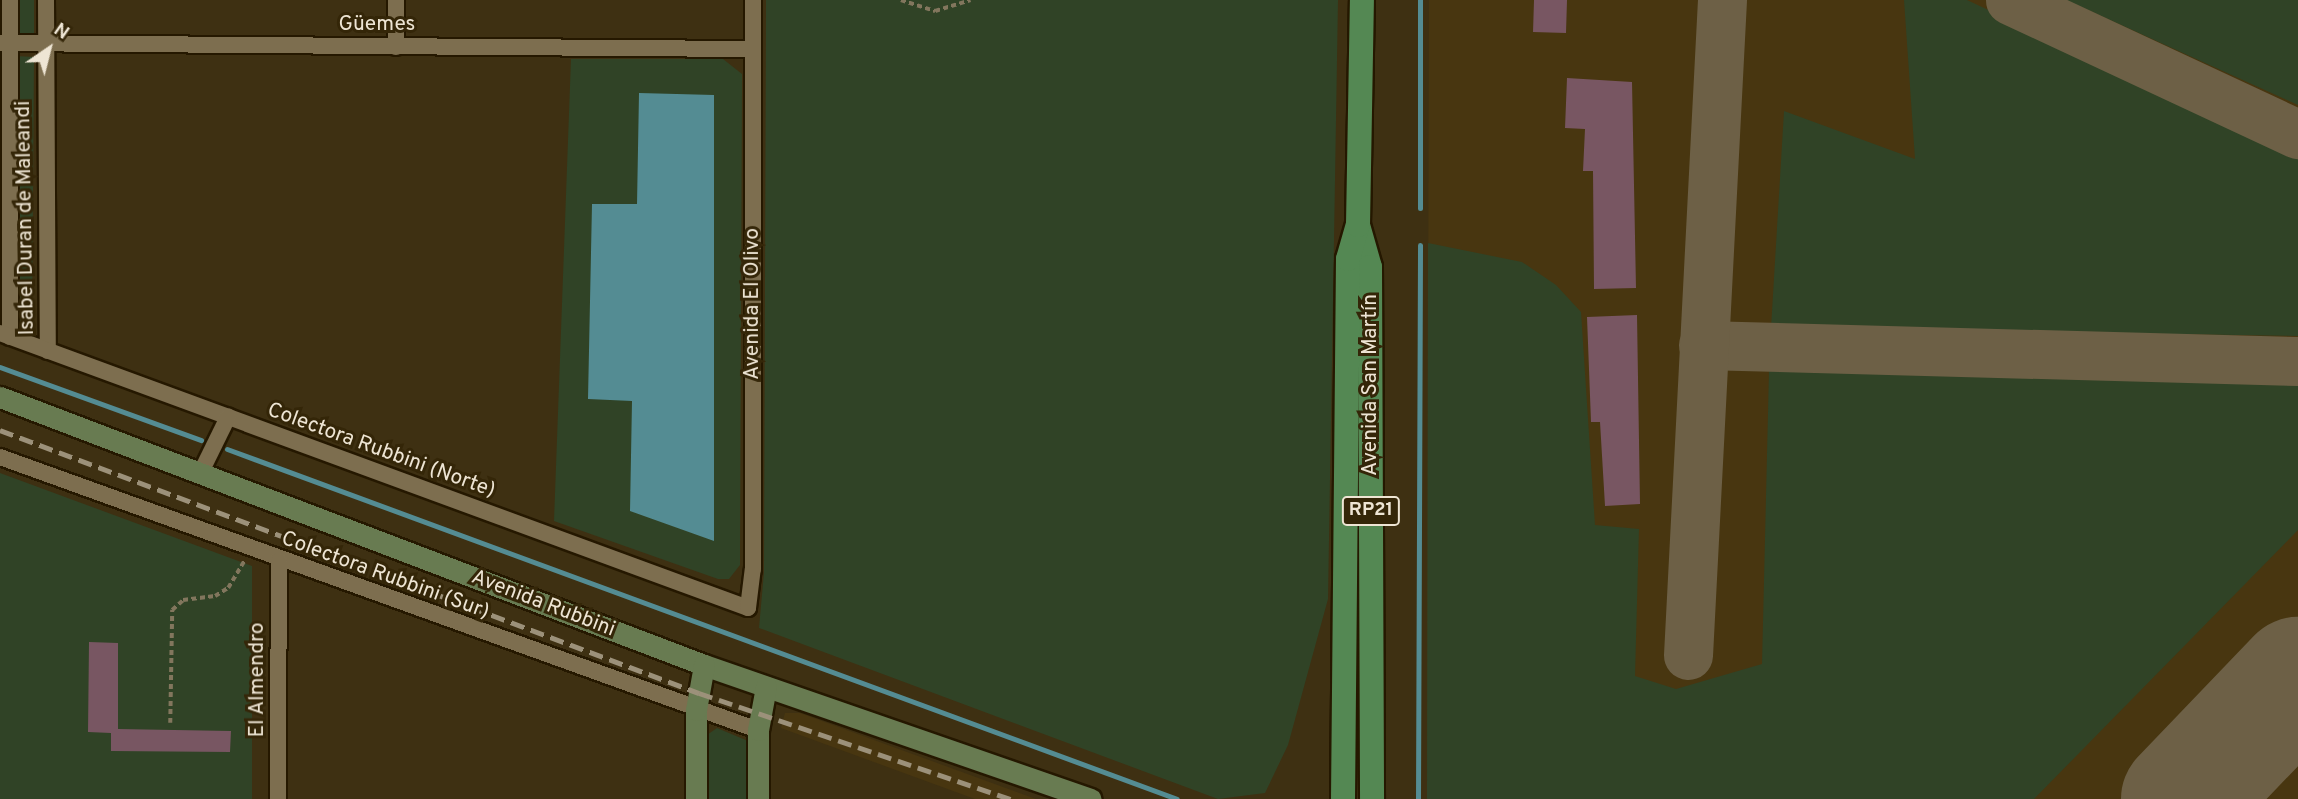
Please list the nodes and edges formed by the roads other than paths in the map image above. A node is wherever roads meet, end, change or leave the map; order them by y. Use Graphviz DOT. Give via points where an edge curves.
graph roads {
  1 [pos="9,0"];
  2 [pos="46,0"];
  3 [pos="396,0"];
  4 [pos="753,0"];
  5 [pos="1362,0"];
  6 [pos="5,43"];
  7 [pos="44,44"];
  8 [pos="396,47"];
  9 [pos="753,49"];
  10 [pos="1358,225"];
  11 [pos="5,335"];
  12 [pos="48,351"];
  13 [pos="0,397"];
  14 [pos="228,417"];
  15 [pos="0,457"];
  16 [pos="200,474"];
  17 [pos="279,561"];
  18 [pos="748,608"];
  19 [pos="704,665"];
  20 [pos="766,687"];
  21 [pos="696,709"];
  22 [pos="758,730"];
  23 [pos="278,799"];
  24 [pos="696,799"];
  25 [pos="758,799"];
  26 [pos="1090,799"];
  27 [pos="1343,799"];
  28 [pos="1372,799"];
  1 -- 6 [label="street, Isabel Duran de Maleandi"];
  2 -- 7 [label="street, Isabel Duran de Maleandi"];
  3 -- 8 [label="street"];
  4 -- 9 [label="street, Avenida El Olivo"];
  5 -- 10 [label="main road, Avenida San Martín / RP21"];
  6 -- 7 [label="street, Güemes"];
  6 -- 11 [label="street, Isabel Duran de Maleandi"];
  7 -- 8 [label="street, Güemes"];
  7 -- 12 [label="street, Isabel Duran de Maleandi"];
  8 -- 9 [label="street, Güemes"];
  9 -- 18 [label="street, Avenida El Olivo" via="752,569"];
  10 -- 27 [label="main road, Avenida San Martín / RP21" via="1348,259"];
  10 -- 28 [label="main road, Avenida San Martín / RP21" via="1370,267"];
  11 -- 12 [label="street, Colectora Rubbini (Norte)"];
  12 -- 14 [label="street, Colectora Rubbini (Norte)"];
  13 -- 16 [label="main road, Avenida Rubbini"];
  14 -- 16 [label="street"];
  14 -- 18 [label="street, Colectora Rubbini (Norte)"];
  15 -- 17 [label="street, Colectora Rubbini (Sur)"];
  16 -- 19 [label="main road, Avenida Rubbini"];
  17 -- 21 [label="street, Colectora Rubbini (Sur)"];
  17 -- 23 [label="street, El Almendro"];
  19 -- 20 [label="main road, Avenida Rubbini"];
  19 -- 21 [label="main road"];
  20 -- 22 [label="main road"];
  20 -- 26 [label="main road, Avenida Rubbini"];
  21 -- 22 [label="street, Colectora Rubbini (Sur)"];
  21 -- 24 [label="main road"];
  22 -- 25 [label="main road"];
}
